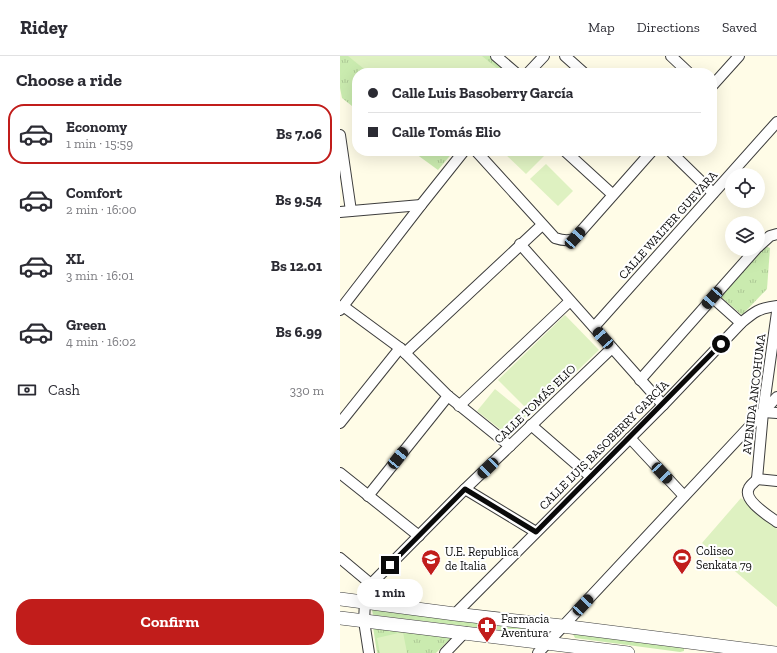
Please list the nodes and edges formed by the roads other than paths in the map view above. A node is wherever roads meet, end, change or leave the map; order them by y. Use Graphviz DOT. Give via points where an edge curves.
graph roads {
  1 [pos="496,56"];
  2 [pos="544,56"];
  3 [pos="565,56"];
  4 [pos="671,56"];
  5 [pos="738,56"];
  6 [pos="510,68"];
  7 [pos="533,68"];
  8 [pos="578,68"];
  9 [pos="684,68"];
  10 [pos="717,80"];
  11 [pos="777,122"];
  12 [pos="340,135"];
  13 [pos="460,156"];
  14 [pos="480,156"];
  15 [pos="570,156"];
  16 [pos="647,156"];
  17 [pos="675,156"];
  18 [pos="713,193"];
  19 [pos="612,194"];
  20 [pos="421,205"];
  21 [pos="351,211"];
  22 [pos="340,212"];
  23 [pos="542,225"];
  24 [pos="777,234"];
  25 [pos="765,241"];
  26 [pos="520,244"];
  27 [pos="750,256"];
  28 [pos="712,298"];
  29 [pos="570,300"];
  30 [pos="777,306"];
  31 [pos="342,308"];
  32 [pos="777,312"];
  33 [pos="741,323"];
  34 [pos="594,327"];
  35 [pos="612,348"];
  36 [pos="403,350"];
  37 [pos="640,380"];
  38 [pos="448,396"];
  39 [pos="777,397"];
  40 [pos="663,405"];
  41 [pos="459,406"];
  42 [pos="763,412"];
  43 [pos="777,413"];
  44 [pos="340,422"];
  45 [pos="531,426"];
  46 [pos="630,438"];
  47 [pos="510,446"];
  48 [pos="340,473"];
  49 [pos="591,477"];
  50 [pos="757,479"];
  51 [pos="777,481"];
  52 [pos="465,489"];
  53 [pos="368,496"];
  54 [pos="684,496"];
  55 [pos="777,522"];
  56 [pos="536,532"];
  57 [pos="419,536"];
  58 [pos="340,558"];
  59 [pos="371,584"];
  60 [pos="340,599"];
  61 [pos="366,602"];
  62 [pos="456,614"];
  63 [pos="340,618"];
  64 [pos="364,621"];
  65 [pos="562,626"];
  66 [pos="465,632"];
  67 [pos="547,642"];
  68 [pos="702,648"];
  69 [pos="369,653"];
  70 [pos="445,653"];
  71 [pos="538,653"];
  72 [pos="628,653"];
  73 [pos="775,653"];
  1 -- 6 [label="street"];
  2 -- 7 [label="street"];
  3 -- 8 [label="street"];
  4 -- 9 [label="street"];
  5 -- 10 [label="street"];
  11 -- 18 [label="street, CALLE WALTER GUEVARA"];
  12 -- 21 [label="street"];
  13 -- 20 [label="street"];
  14 -- 23 [label="street"];
  15 -- 19 [label="street"];
  16 -- 19 [label="street"];
  17 -- 18 [label="street"];
  18 -- 34 [label="street, CALLE WALTER GUEVARA"];
  19 -- 23 [label="street" via="572,240 555,238"];
  20 -- 21 [label="street"];
  20 -- 31 [label="street"];
  21 -- 22 [label="street"];
  23 -- 26 [label="street"];
  24 -- 25 [label="street"];
  26 -- 29 [label="street"];
  26 -- 36 [label="street"];
  27 -- 28 [label="street"];
  28 -- 33 [label="street"];
  28 -- 37 [label="street"];
  29 -- 34 [label="street"];
  29 -- 41 [label="street"];
  30 -- 33 [label="street, CALLE LUIS BASOBERRY GARCÍA" via="754,312"];
  31 -- 36 [label="street"];
  32 -- 42 [label="street, AVENIDA ANCOHUMA"];
  33 -- 40 [label="street, CALLE LUIS BASOBERRY GARCÍA"];
  34 -- 35 [label="street"];
  35 -- 37 [label="street"];
  35 -- 45 [label="street, CALLE TOMÁS ELIO"];
  36 -- 38 [label="street"];
  36 -- 44 [label="street"];
  37 -- 40 [label="street"];
  38 -- 41 [label="street"];
  38 -- 53 [label="street"];
  39 -- 42 [label="street"];
  40 -- 46 [label="street, CALLE LUIS BASOBERRY GARCÍA"];
  41 -- 47 [label="street"];
  42 -- 43 [label="street"];
  42 -- 50 [label="street, AVENIDA ANCOHUMA"];
  42 -- 54 [label="street"];
  45 -- 47 [label="street, CALLE TOMÁS ELIO"];
  45 -- 49 [label="street"];
  46 -- 49 [label="street, CALLE LUIS BASOBERRY GARCÍA"];
  46 -- 54 [label="street"];
  47 -- 52 [label="street, CALLE TOMÁS ELIO"];
  48 -- 53 [label="street"];
  49 -- 56 [label="street, CALLE LUIS BASOBERRY GARCÍA"];
  50 -- 51 [label="street"];
  50 -- 55 [label="street" via="749,488 748,497"];
  52 -- 56 [label="street"];
  52 -- 57 [label="street, CALLE TOMÁS ELIO"];
  53 -- 57 [label="street"];
  54 -- 65 [label="street"];
  56 -- 62 [label="street, CALLE LUIS BASOBERRY GARCÍA"];
  57 -- 59 [label="street, CALLE TOMÁS ELIO"];
  58 -- 59 [label="street"];
  59 -- 61 [label="street, CALLE TOMÁS ELIO"];
  60 -- 61 [label="street"];
  61 -- 62 [label="street"];
  61 -- 64 [label="street, CALLE TOMÁS ELIO"];
  62 -- 65 [label="street"];
  63 -- 64 [label="street"];
  64 -- 66 [label="street"];
  64 -- 69 [label="street, CALLE TOMÁS ELIO"];
  65 -- 67 [label="street"];
  65 -- 68 [label="street"];
  66 -- 67 [label="street"];
  66 -- 70 [label="street"];
  67 -- 71 [label="street"];
  67 -- 72 [label="street"];
  68 -- 73 [label="street"];
}
